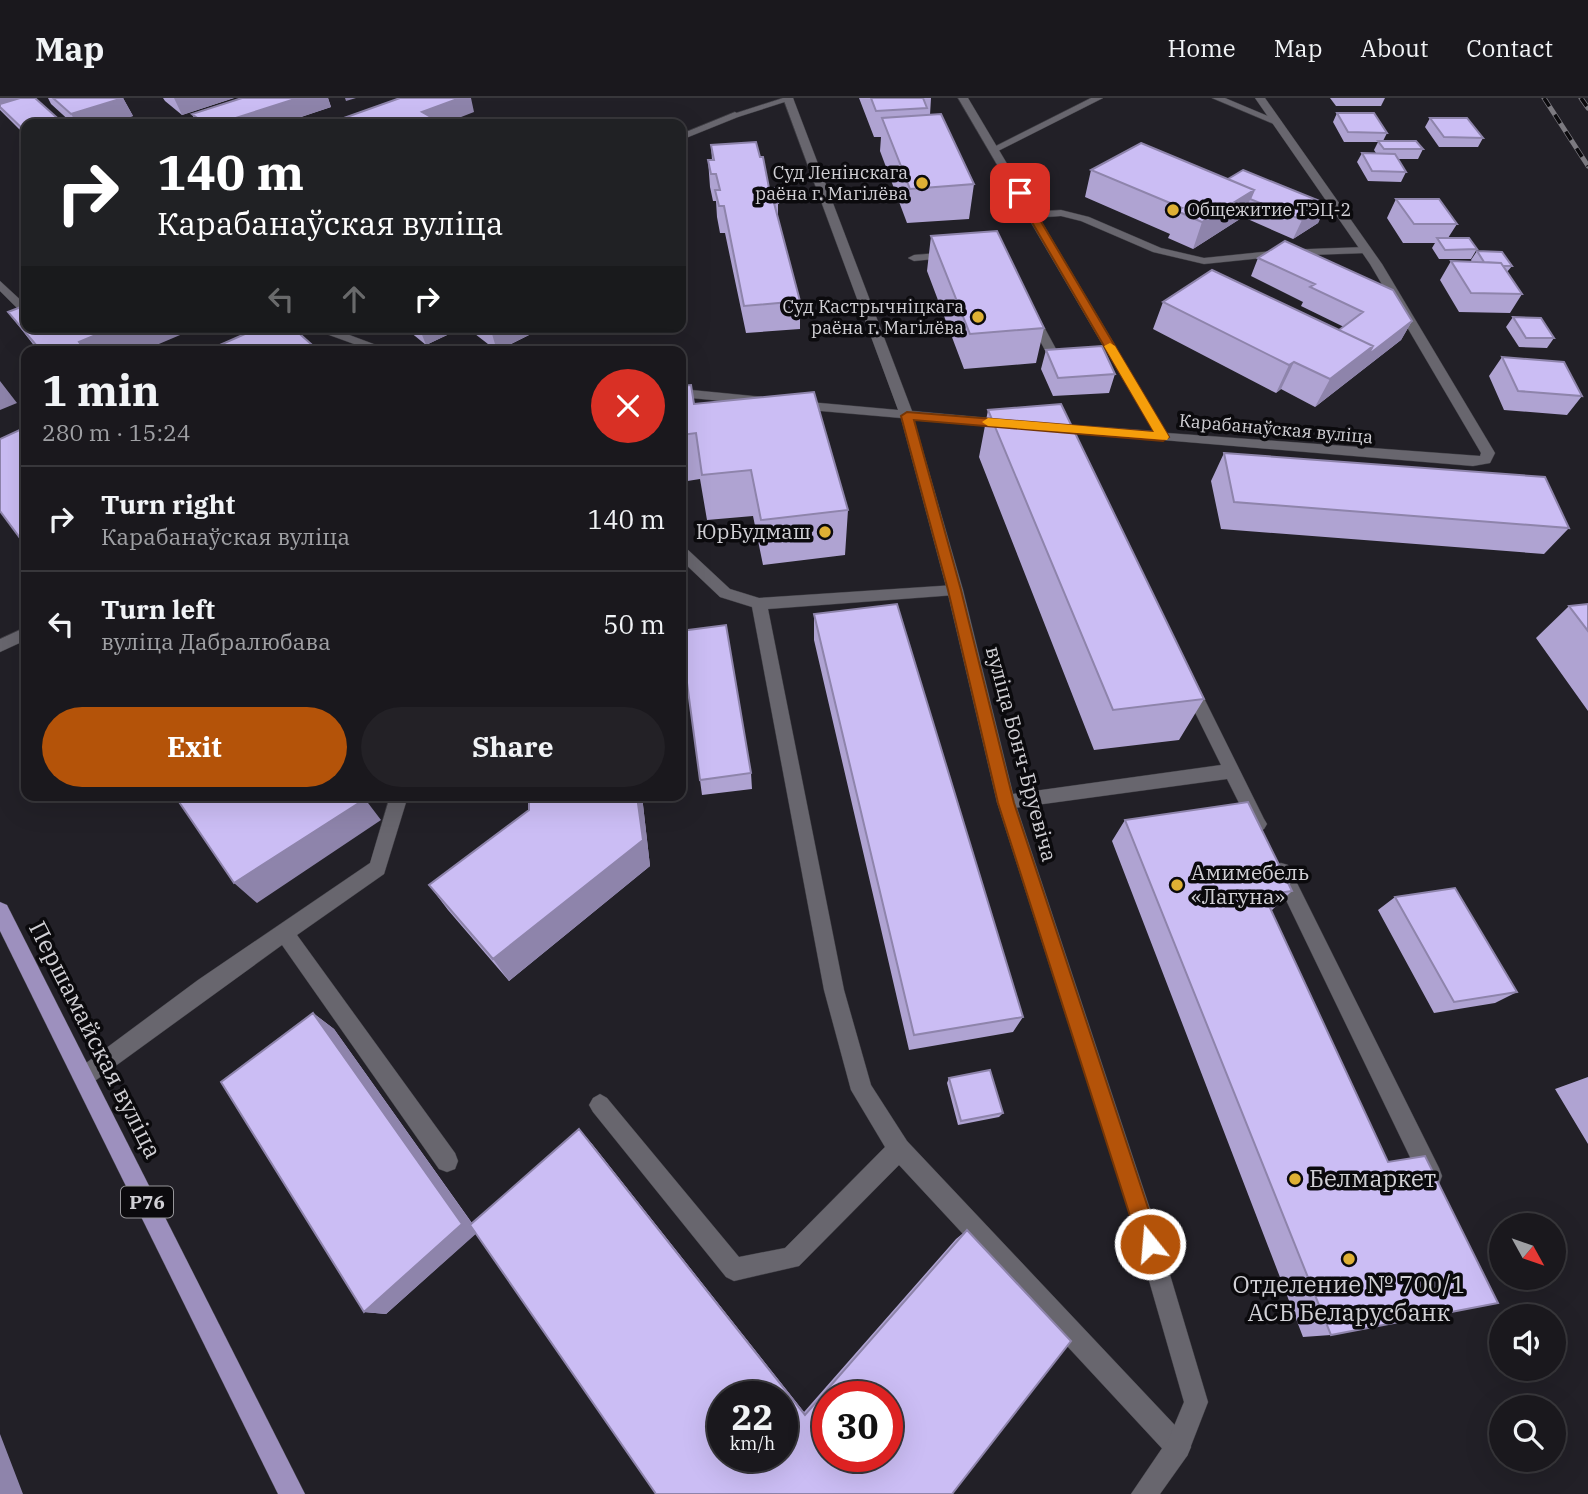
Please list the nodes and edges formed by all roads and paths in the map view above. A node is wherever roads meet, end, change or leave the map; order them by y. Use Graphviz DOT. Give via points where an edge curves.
graph roads {
  1 [pos="789,98"];
  2 [pos="963,98"];
  3 [pos="1098,98"];
  4 [pos="1216,98"];
  5 [pos="1260,98"];
  6 [pos="1277,122"];
  7 [pos="686,135"];
  8 [pos="995,149"];
  9 [pos="1032,215"];
  10 [pos="1366,250"];
  11 [pos="963,254"];
  12 [pos="914,258"];
  13 [pos="0,284"];
  14 [pos="1023,297"];
  15 [pos="21,307"];
  16 [pos="290,333"];
  17 [pos="333,333"];
  18 [pos="259,346"];
  19 [pos="371,346"];
  20 [pos="1101,352"];
  21 [pos="686,394"];
  22 [pos="907,416"];
  23 [pos="1163,437"];
  24 [pos="686,557"];
  25 [pos="955,590"];
  26 [pos="759,604"];
  27 [pos="21,636"];
  28 [pos="0,646"];
  29 [pos="1183,673"];
  30 [pos="1231,771"];
  31 [pos="398,801"];
  32 [pos="1006,803"];
  33 [pos="0,911"];
  34 [pos="285,934"];
  35 [pos="85,1076"];
  36 [pos="600,1105"];
  37 [pos="899,1149"];
  38 [pos="447,1161"];
  39 [pos="1437,1189"];
  40 [pos="1178,1447"];
  41 [pos="292,1494"];
  42 [pos="1144,1494"];
  1 -- 7 [label="street"];
  1 -- 22 [label="street, вуліца Бонч-Бруевіча"];
  2 -- 8 [label="street"];
  3 -- 8 [label="street"];
  4 -- 6 [label="street"];
  5 -- 6 [label="street"];
  6 -- 10 [label="street"];
  8 -- 9 [label="street"];
  9 -- 10 [label="street" via="1061,213 1085,219 1157,250 1204,261"];
  9 -- 20 [label="street"];
  10 -- 23 [label="street, Карабанаўская вуліца" via="1488,453 1485,460"];
  11 -- 12 [label="street"];
  13 -- 15 [label="street"];
  14 -- 20 [label="street" via="1052,353"];
  16 -- 18 [label="street"];
  17 -- 19 [label="street"];
  20 -- 23 [label="street"];
  21 -- 22 [label="street, Карабанаўская вуліца"];
  22 -- 23 [label="street, Карабанаўская вуліца" via="1030,426 1066,434"];
  22 -- 25 [label="street, вуліца Бонч-Бруевіча"];
  24 -- 26 [label="street" via="725,593"];
  25 -- 26 [label="street"];
  25 -- 32 [label="street, вуліца Бонч-Бруевіча"];
  26 -- 37 [label="street" via="834,990 862,1090"];
  27 -- 28 [label="street"];
  29 -- 30 [label="street"];
  30 -- 32 [label="street"];
  30 -- 39 [label="street"];
  31 -- 34 [label="street" via="378,868"];
  32 -- 40 [label="street, вуліца Бонч-Бруевіча" via="1142,1218 1196,1402"];
  33 -- 35 [label="main road, Першамайская вуліца / Р76"];
  34 -- 35 [label="street"];
  34 -- 38 [label="street"];
  35 -- 41 [label="main road, Першамайская вуліца / Р76"];
  36 -- 37 [label="street" via="734,1269 791,1258"];
  37 -- 40 [label="street"];
  40 -- 42 [label="street, вуліца Бонч-Бруевіча"];
}
